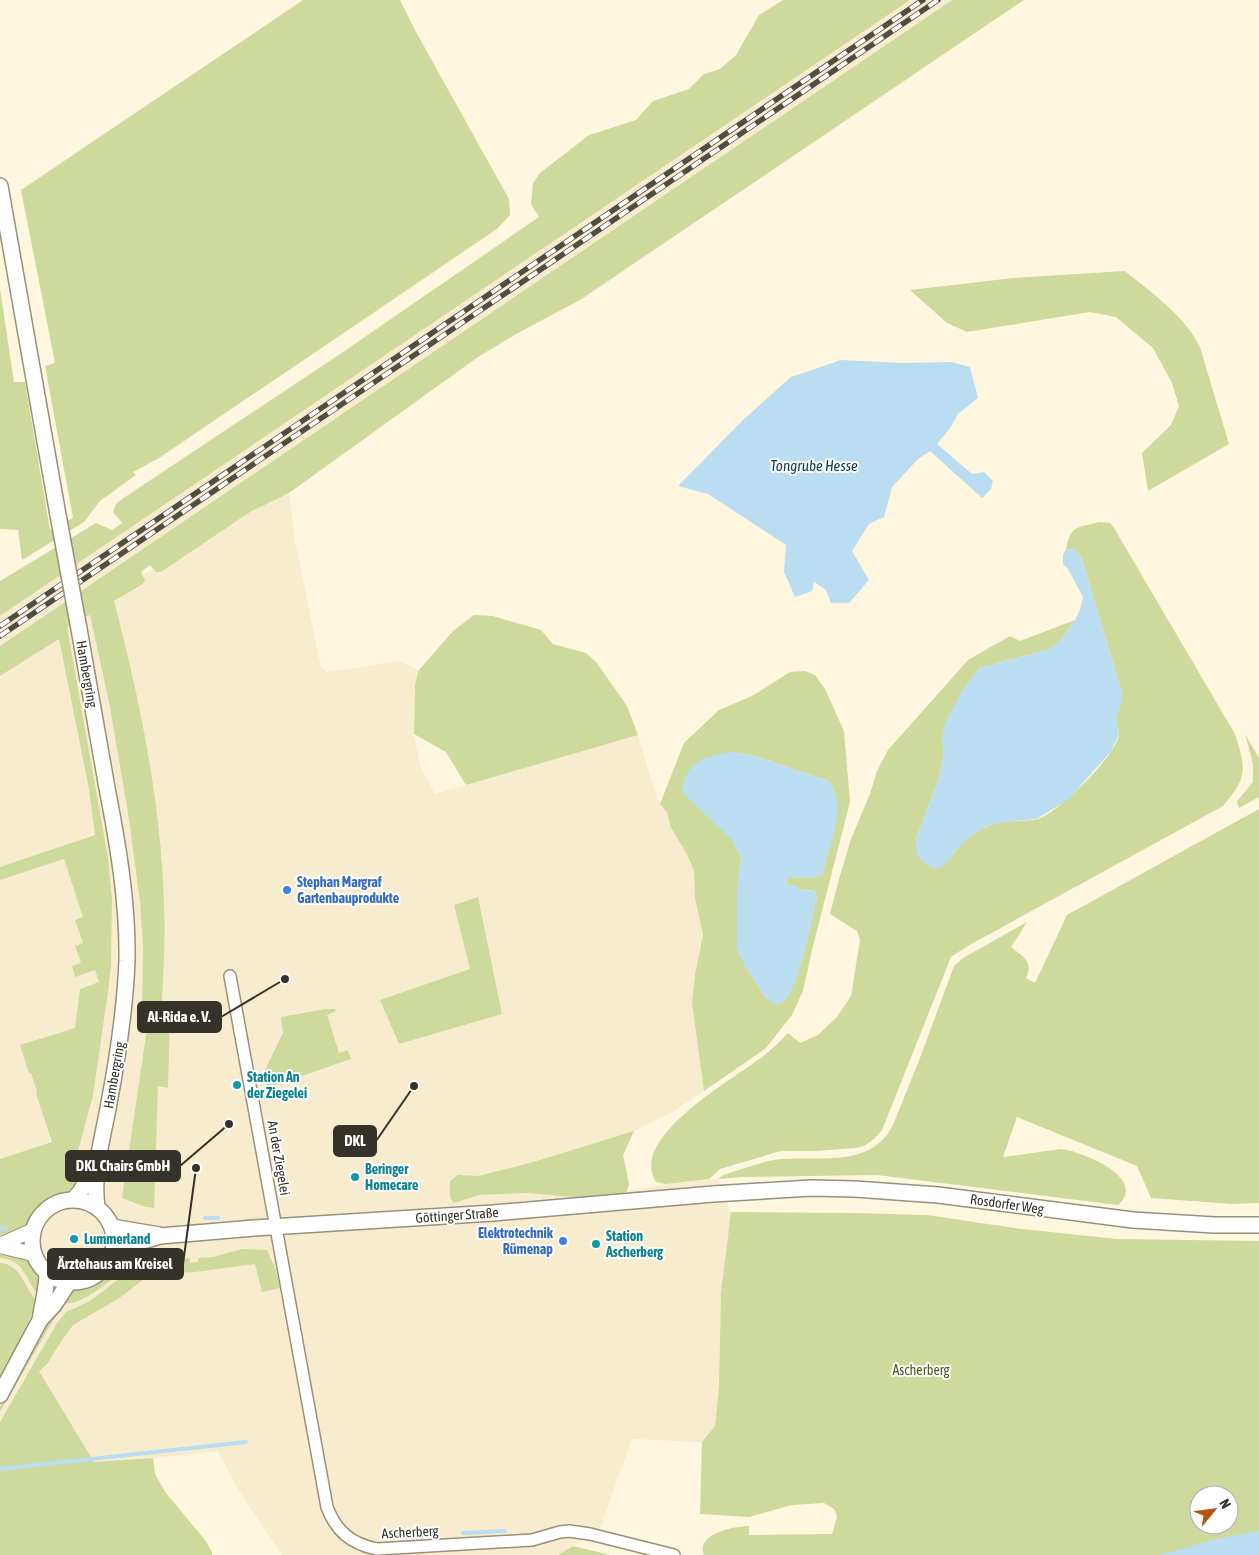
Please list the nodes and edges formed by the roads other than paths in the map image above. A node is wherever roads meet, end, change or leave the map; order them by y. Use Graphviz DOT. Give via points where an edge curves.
graph roads {
  1 [pos="0,186"];
  2 [pos="230,976"];
  3 [pos="96,1164"];
  4 [pos="754,1191"];
  5 [pos="74,1199"];
  6 [pos="97,1207"];
  7 [pos="1259,1225"];
  8 [pos="112,1227"];
  9 [pos="275,1227"];
  10 [pos="33,1230"];
  11 [pos="160,1236"];
  12 [pos="0,1246"];
  13 [pos="112,1252"];
  14 [pos="33,1254"];
  15 [pos="47,1273"];
  16 [pos="69,1282"];
  17 [pos="40,1320"];
  18 [pos="0,1395"];
  19 [pos="674,1555"];
  1 -- 3 [label="main road, Hambergring, bridge" via="126,908 124,1014"];
  2 -- 9 [label="street, An der Ziegelei"];
  3 -- 5 [label="main road, Hambergring"];
  3 -- 6 [label="main road, Hambergring"];
  4 -- 7 [label="main road, Rosdorfer Weg" via="811,1188 904,1192 1133,1220"];
  4 -- 9 [label="main road, Göttinger Straße" via="485,1214"];
  5 -- 6 [label="main road"];
  5 -- 10 [label="main road" via="51,1205"];
  6 -- 8 [label="main road"];
  8 -- 11 [label="main road, Göttinger Straße"];
  8 -- 13 [label="main road"];
  9 -- 11 [label="main road, Göttinger Straße"];
  9 -- 19 [label="street, Ascherberg" via="328,1507 332,1519 352,1542 377,1549 532,1540 569,1531"];
  10 -- 12 [label="street"];
  10 -- 14 [label="main road"];
  11 -- 13 [label="main road, Göttinger Straße"];
  12 -- 14 [label="street"];
  13 -- 16 [label="main road" via="105,1266 93,1277"];
  14 -- 15 [label="main road"];
  15 -- 16 [label="main road"];
  15 -- 17 [label="main road"];
  16 -- 17 [label="main road"];
  17 -- 18 [label="main road"];
}
